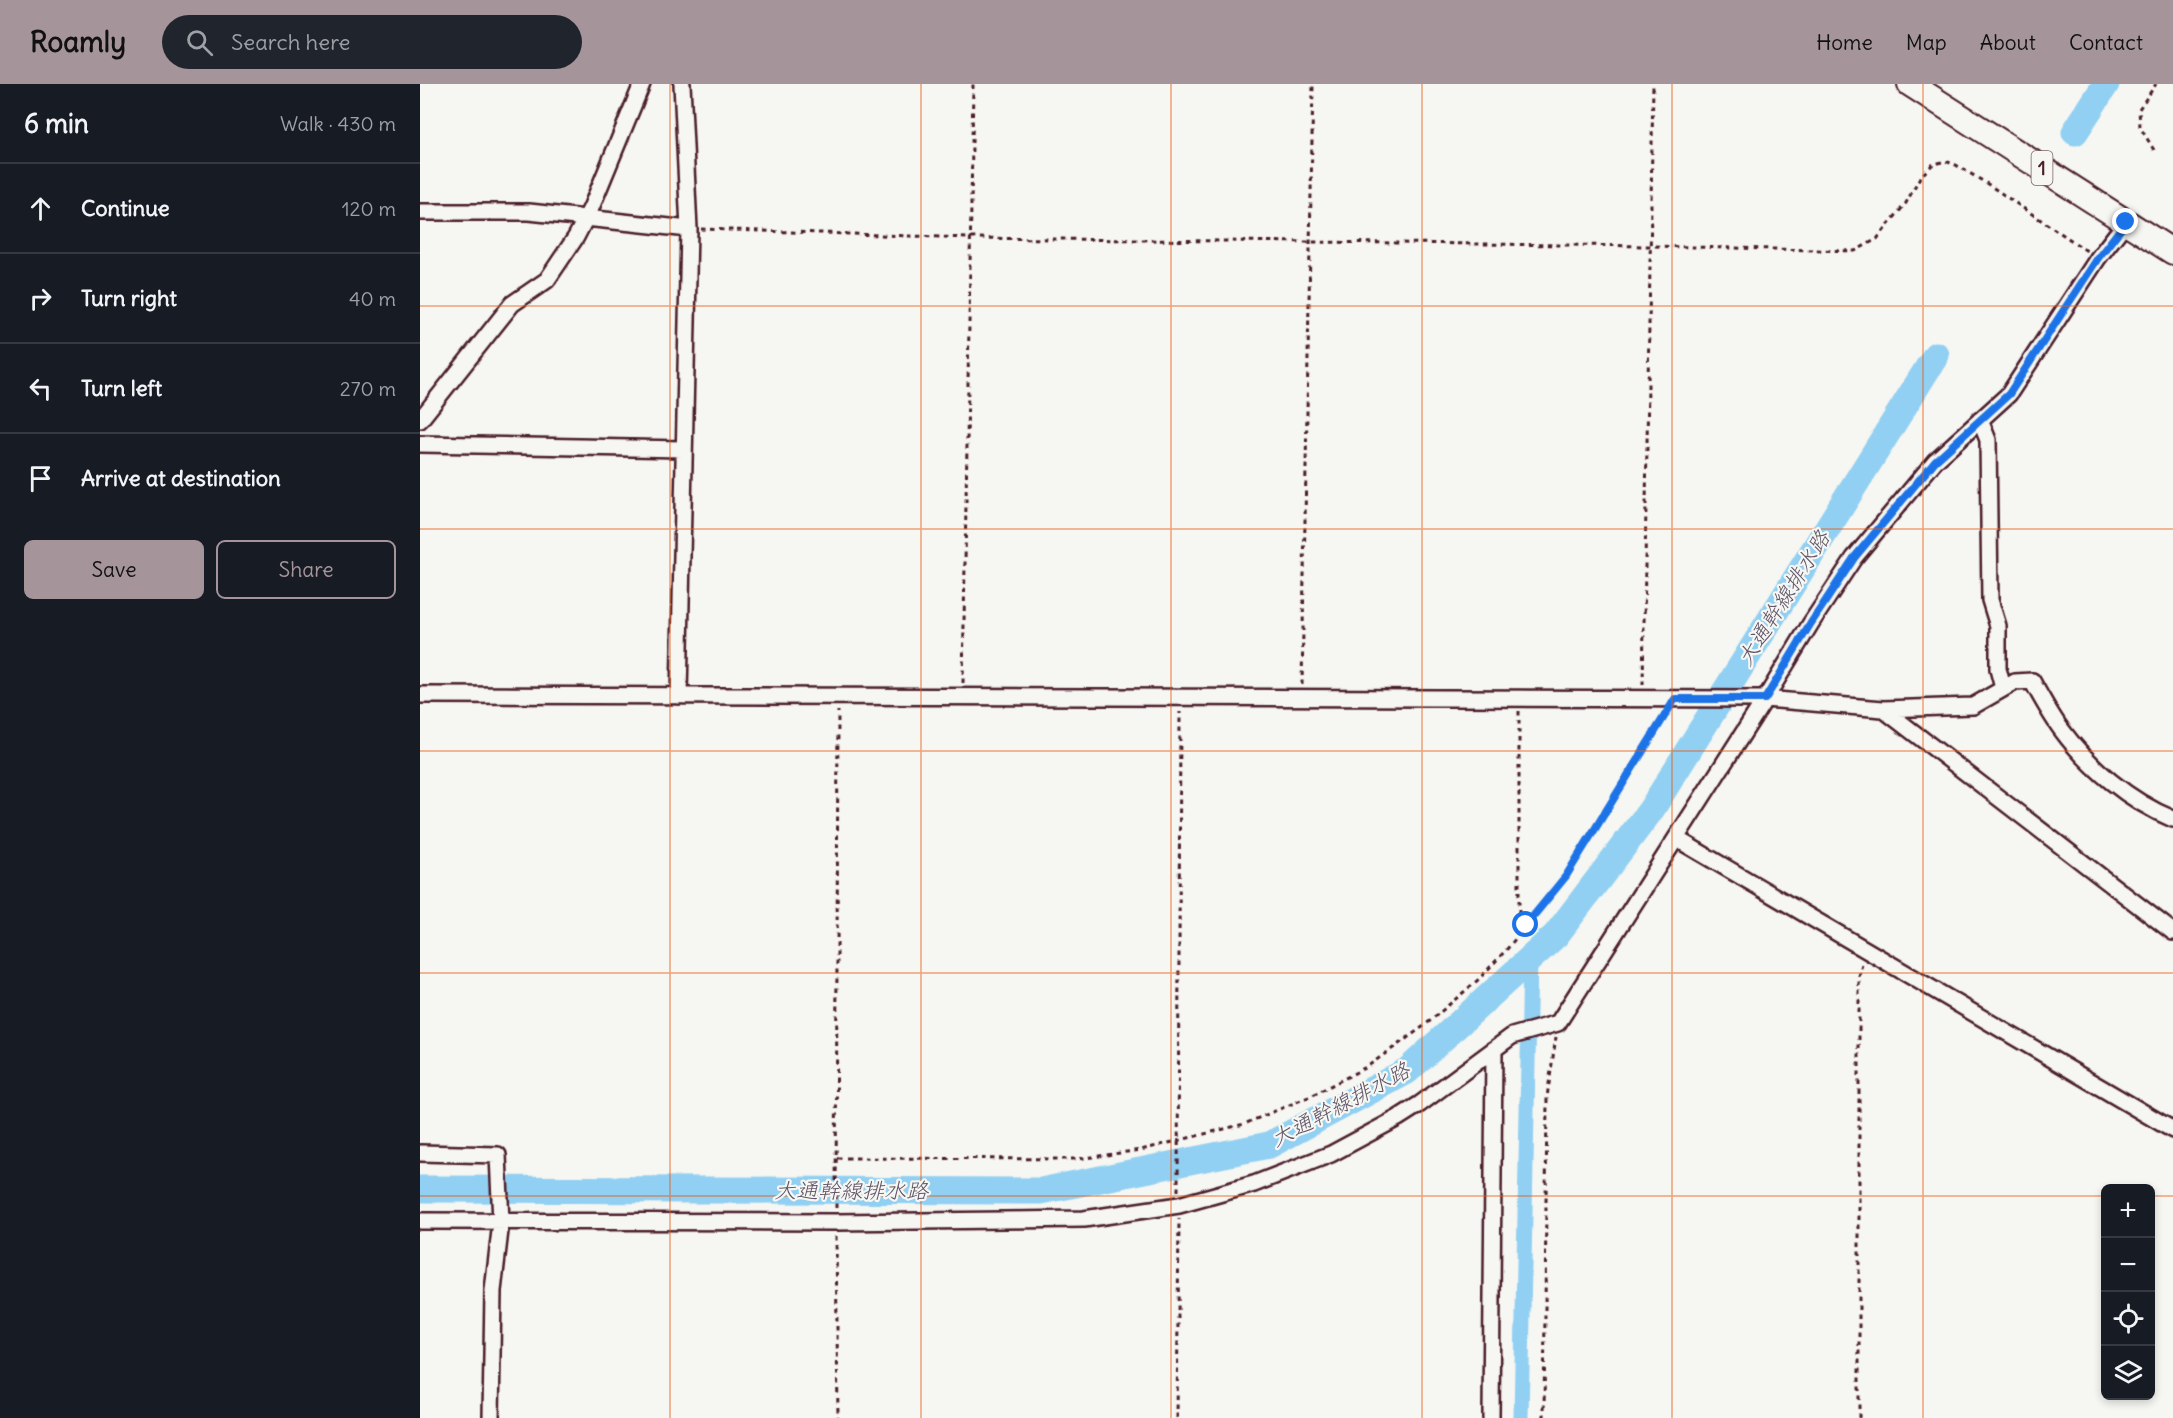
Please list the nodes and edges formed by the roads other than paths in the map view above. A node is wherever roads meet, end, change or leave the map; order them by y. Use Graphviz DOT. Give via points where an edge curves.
graph roads {
  1 [pos="642,84"];
  2 [pos="682,84"];
  3 [pos="1910,84"];
  4 [pos="420,212"];
  5 [pos="585,219"];
  6 [pos="2126,222"];
  7 [pos="690,229"];
  8 [pos="2173,252"];
  9 [pos="420,420"];
  10 [pos="1980,420"];
  11 [pos="420,444"];
  12 [pos="683,449"];
  13 [pos="2003,688"];
  14 [pos="420,695"];
  15 [pos="679,696"];
  16 [pos="1759,700"];
  17 [pos="1883,709"];
  18 [pos="2173,819"];
  19 [pos="1677,839"];
  20 [pos="2173,932"];
  21 [pos="1494,1049"];
  22 [pos="2171,1126"];
  23 [pos="420,1153"];
  24 [pos="500,1217"];
  25 [pos="420,1221"];
  26 [pos="491,1418"];
  27 [pos="1491,1418"];
  1 -- 5 [label="street"];
  2 -- 7 [label="street"];
  3 -- 6 [label="main road, 1"];
  4 -- 5 [label="street" via="529,212"];
  5 -- 7 [label="street"];
  5 -- 9 [label="street" via="547,280 512,304"];
  6 -- 8 [label="main road, 1"];
  6 -- 10 [label="street" via="2009,394"];
  7 -- 12 [label="street"];
  10 -- 13 [label="street" via="1988,440 1990,600 1998,626 1998,669"];
  10 -- 16 [label="street" via="1935,461 1854,558"];
  11 -- 12 [label="street"];
  12 -- 15 [label="street"];
  13 -- 17 [label="street" via="1972,706"];
  13 -- 18 [label="street" via="2015,682 2032,681 2060,729 2096,769"];
  14 -- 15 [label="street"];
  15 -- 16 [label="street"];
  16 -- 17 [label="street"];
  16 -- 19 [label="street"];
  17 -- 20 [label="street"];
  19 -- 21 [label="street" via="1554,1024 1512,1036"];
  19 -- 22 [label="street"];
  21 -- 24 [label="street" via="1413,1109 1331,1154 1254,1184 1084,1219"];
  21 -- 27 [label="street"];
  23 -- 24 [label="street" via="498,1155"];
  24 -- 25 [label="street"];
  24 -- 26 [label="street" via="493,1291"];
}
